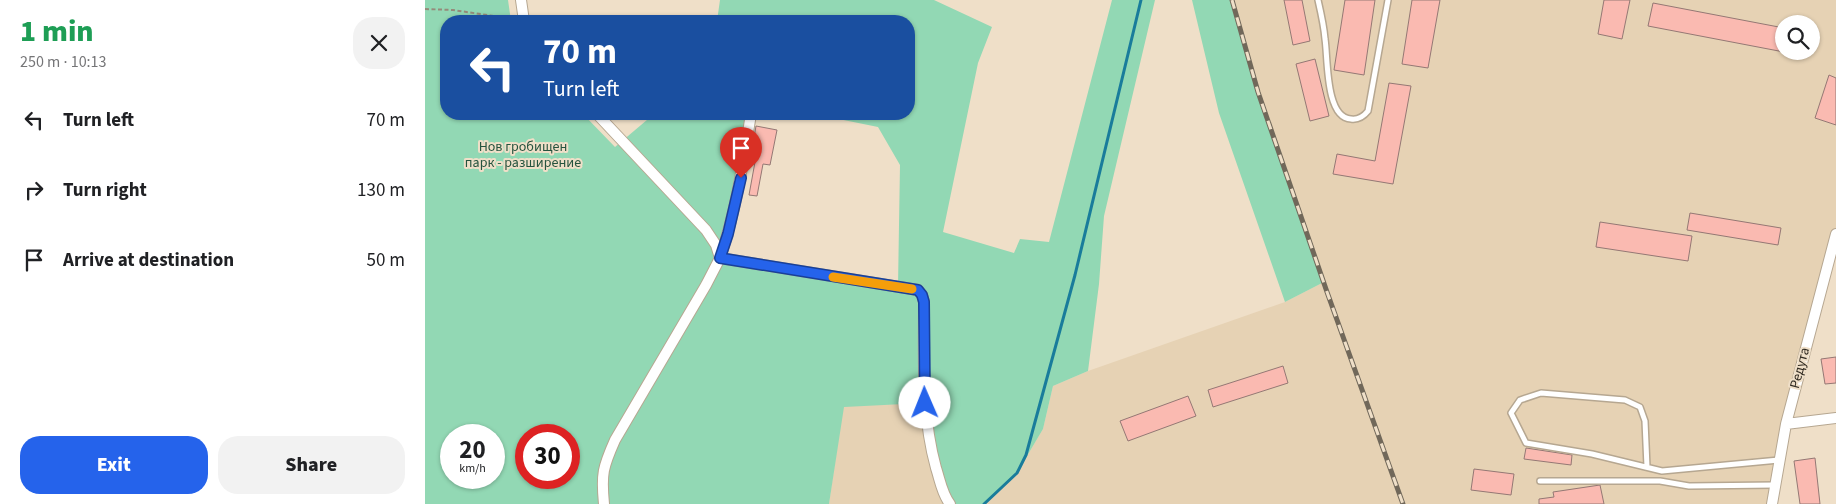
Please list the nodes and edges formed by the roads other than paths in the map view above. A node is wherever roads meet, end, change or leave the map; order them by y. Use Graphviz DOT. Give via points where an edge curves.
graph roads {
  1 [pos="521,0"];
  2 [pos="1318,0"];
  3 [pos="1388,0"];
  4 [pos="521,15"];
  5 [pos="603,120"];
  6 [pos="750,120"];
  7 [pos="1835,238"];
  8 [pos="720,258"];
  9 [pos="1836,418"];
  10 [pos="1786,424"];
  11 [pos="1779,460"];
  12 [pos="1647,467"];
  13 [pos="1540,481"];
  14 [pos="1775,485"];
  15 [pos="604,504"];
  16 [pos="950,504"];
  17 [pos="1772,504"];
  1 -- 4 [label="street"];
  2 -- 3 [label="lane" via="1333,101 1343,117 1352,120 1367,111"];
  5 -- 8 [label="street" via="706,230"];
  6 -- 8 [label="street" via="738,194"];
  7 -- 10 [label="street, Редута"];
  8 -- 15 [label="street" via="606,458 602,474"];
  8 -- 16 [label="street" via="918,290 924,302 926,423 941,487"];
  9 -- 10 [label="street"];
  10 -- 11 [label="street, Редута"];
  11 -- 12 [label="lane" via="1662,471"];
  11 -- 14 [label="street, Редута"];
  12 -- 12 [label="lane" via="1645,421 1640,407 1625,400 1541,393 1520,400 1511,413 1527,443"];
  13 -- 14 [label="lane"];
  14 -- 17 [label="street, Редута"];
}
